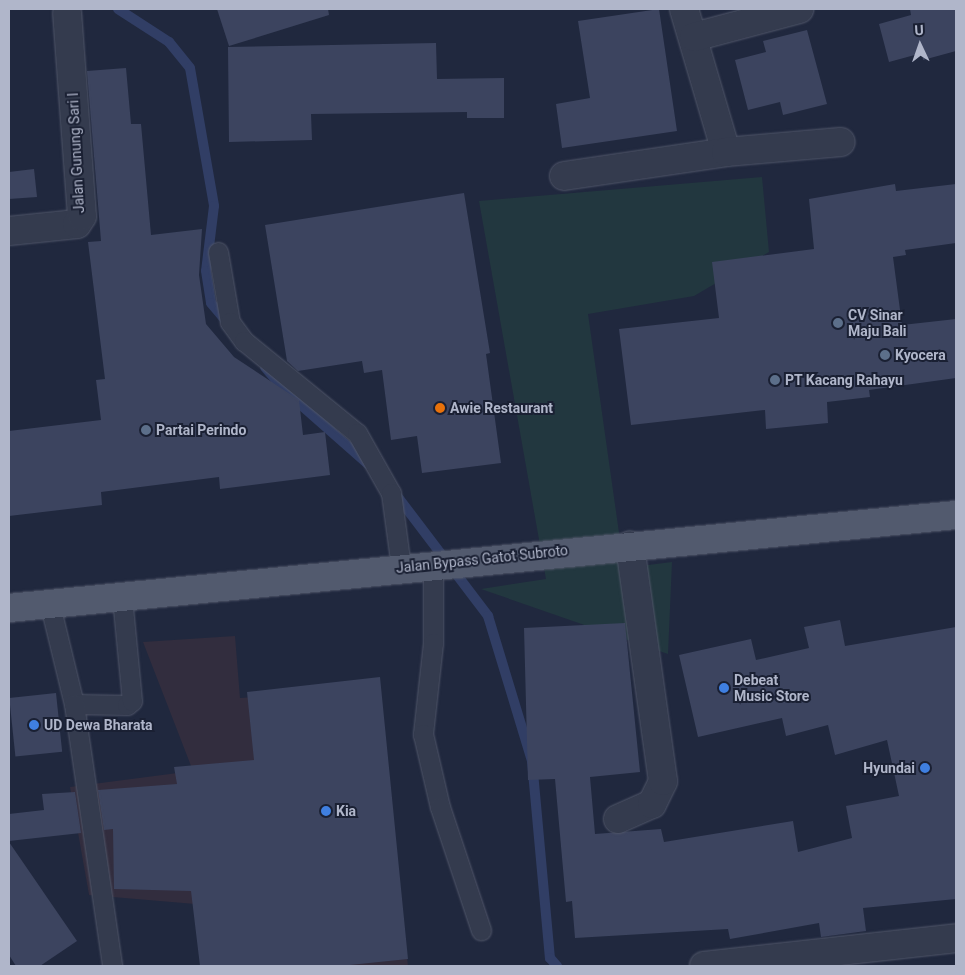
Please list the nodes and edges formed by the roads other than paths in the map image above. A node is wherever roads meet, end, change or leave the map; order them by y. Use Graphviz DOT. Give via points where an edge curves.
graph roads {
  1 [pos="684,9"];
  2 [pos="799,9"];
  3 [pos="68,14"];
  4 [pos="694,37"];
  5 [pos="841,142"];
  6 [pos="726,152"];
  7 [pos="564,176"];
  8 [pos="9,231"];
  9 [pos="218,252"];
  10 [pos="956,515"];
  11 [pos="630,545"];
  12 [pos="433,563"];
  13 [pos="401,567"];
  14 [pos="122,598"];
  15 [pos="50,605"];
  16 [pos="9,608"];
  17 [pos="74,704"];
  18 [pos="618,820"];
  19 [pos="481,930"];
  20 [pos="956,938"];
  21 [pos="112,966"];
  22 [pos="704,966"];
  1 -- 4 [label="street"];
  2 -- 4 [label="street"];
  3 -- 8 [label="street, Jalan Gunung Sari I" via="82,216 77,224"];
  4 -- 6 [label="street"];
  5 -- 6 [label="street"];
  6 -- 7 [label="street"];
  9 -- 13 [label="lane" via="230,322 244,341 356,433 391,493"];
  10 -- 11 [label="main road, Jalan Bypass Gatot Subroto"];
  11 -- 12 [label="main road, Jalan Bypass Gatot Subroto"];
  11 -- 18 [label="street" via="662,781 652,804"];
  12 -- 13 [label="main road, Jalan Bypass Gatot Subroto"];
  12 -- 19 [label="lane" via="433,642 423,734 440,807"];
  13 -- 14 [label="main road, Jalan Bypass Gatot Subroto"];
  14 -- 15 [label="main road, Jalan Bypass Gatot Subroto"];
  14 -- 17 [label="lane" via="132,701 91,707"];
  15 -- 16 [label="main road, Jalan Bypass Gatot Subroto"];
  15 -- 17 [label="lane"];
  17 -- 21 [label="lane"];
  20 -- 22 [label="street"];
}
